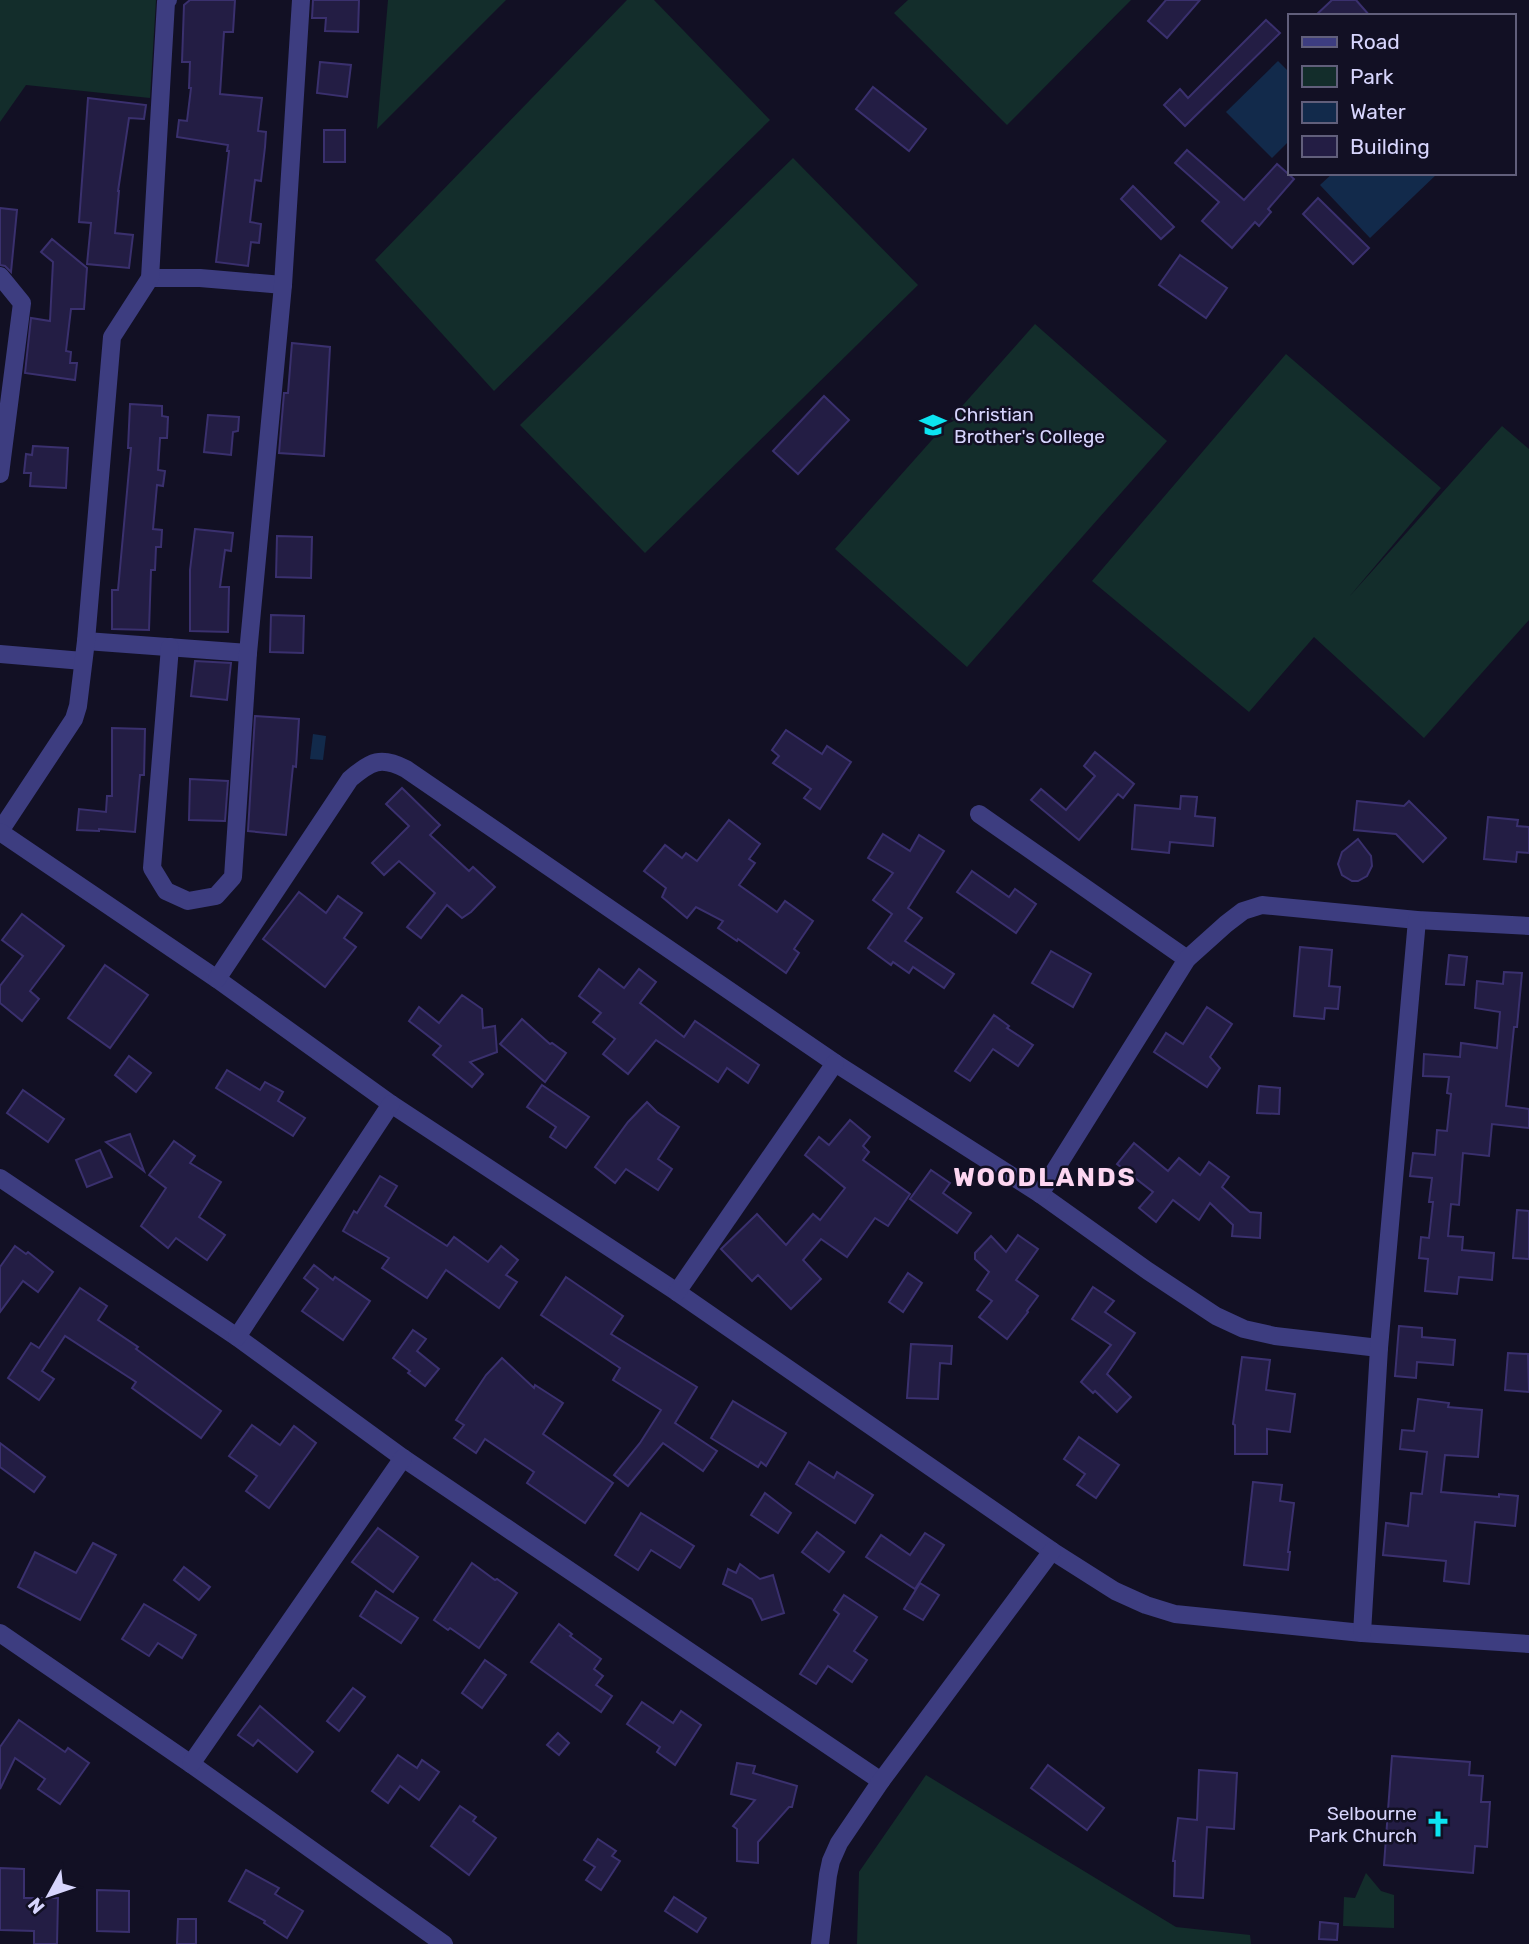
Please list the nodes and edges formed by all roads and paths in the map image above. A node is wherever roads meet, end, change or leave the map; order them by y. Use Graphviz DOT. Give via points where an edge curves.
graph roads {
  1 [pos="168,0"];
  2 [pos="301,0"];
  3 [pos="0,276"];
  4 [pos="150,278"];
  5 [pos="283,285"];
  6 [pos="0,474"];
  7 [pos="86,641"];
  8 [pos="170,648"];
  9 [pos="248,653"];
  10 [pos="0,654"];
  11 [pos="83,662"];
  12 [pos="979,814"];
  13 [pos="0,832"];
  14 [pos="1417,920"];
  15 [pos="1529,926"];
  16 [pos="1187,959"];
  17 [pos="217,979"];
  18 [pos="835,1063"];
  19 [pos="391,1104"];
  20 [pos="0,1178"];
  21 [pos="1040,1194"];
  22 [pos="677,1292"];
  23 [pos="237,1338"];
  24 [pos="1379,1348"];
  25 [pos="403,1458"];
  26 [pos="1052,1551"];
  27 [pos="0,1633"];
  28 [pos="1362,1633"];
  29 [pos="1529,1644"];
  30 [pos="191,1764"];
  31 [pos="881,1781"];
  32 [pos="418,1937"];
  33 [pos="444,1944"];
  34 [pos="820,1944"];
  1 -- 4 [label="street"];
  2 -- 5 [label="street"];
  3 -- 6 [label="street" via="22,303"];
  4 -- 5 [label="street"];
  4 -- 7 [label="street" via="112,337"];
  5 -- 9 [label="street"];
  7 -- 8 [label="street"];
  7 -- 11 [label="street"];
  8 -- 9 [label="street"];
  8 -- 9 [label="street" via="152,868 166,891 188,901 216,896 233,877"];
  10 -- 11 [label="street"];
  11 -- 13 [label="street" via="74,719"];
  12 -- 16 [label="street"];
  13 -- 17 [label="street"];
  14 -- 15 [label="street"];
  14 -- 16 [label="street" via="1262,905 1243,911"];
  14 -- 24 [label="street"];
  16 -- 21 [label="street"];
  17 -- 18 [label="street" via="350,779 376,761 392,762"];
  17 -- 19 [label="street"];
  18 -- 21 [label="street"];
  18 -- 22 [label="street"];
  19 -- 22 [label="street"];
  19 -- 23 [label="street"];
  20 -- 23 [label="street"];
  21 -- 24 [label="street" via="1216,1316 1244,1329"];
  22 -- 26 [label="street"];
  23 -- 25 [label="street"];
  24 -- 28 [label="street"];
  25 -- 30 [label="street"];
  25 -- 31 [label="street"];
  26 -- 28 [label="street" via="1115,1591 1175,1614"];
  26 -- 31 [label="street"];
  27 -- 30 [label="street"];
  28 -- 29 [label="street"];
  30 -- 32 [label="street"];
  31 -- 34 [label="street" via="831,1861"];
  32 -- 33 [label="street"];
}
